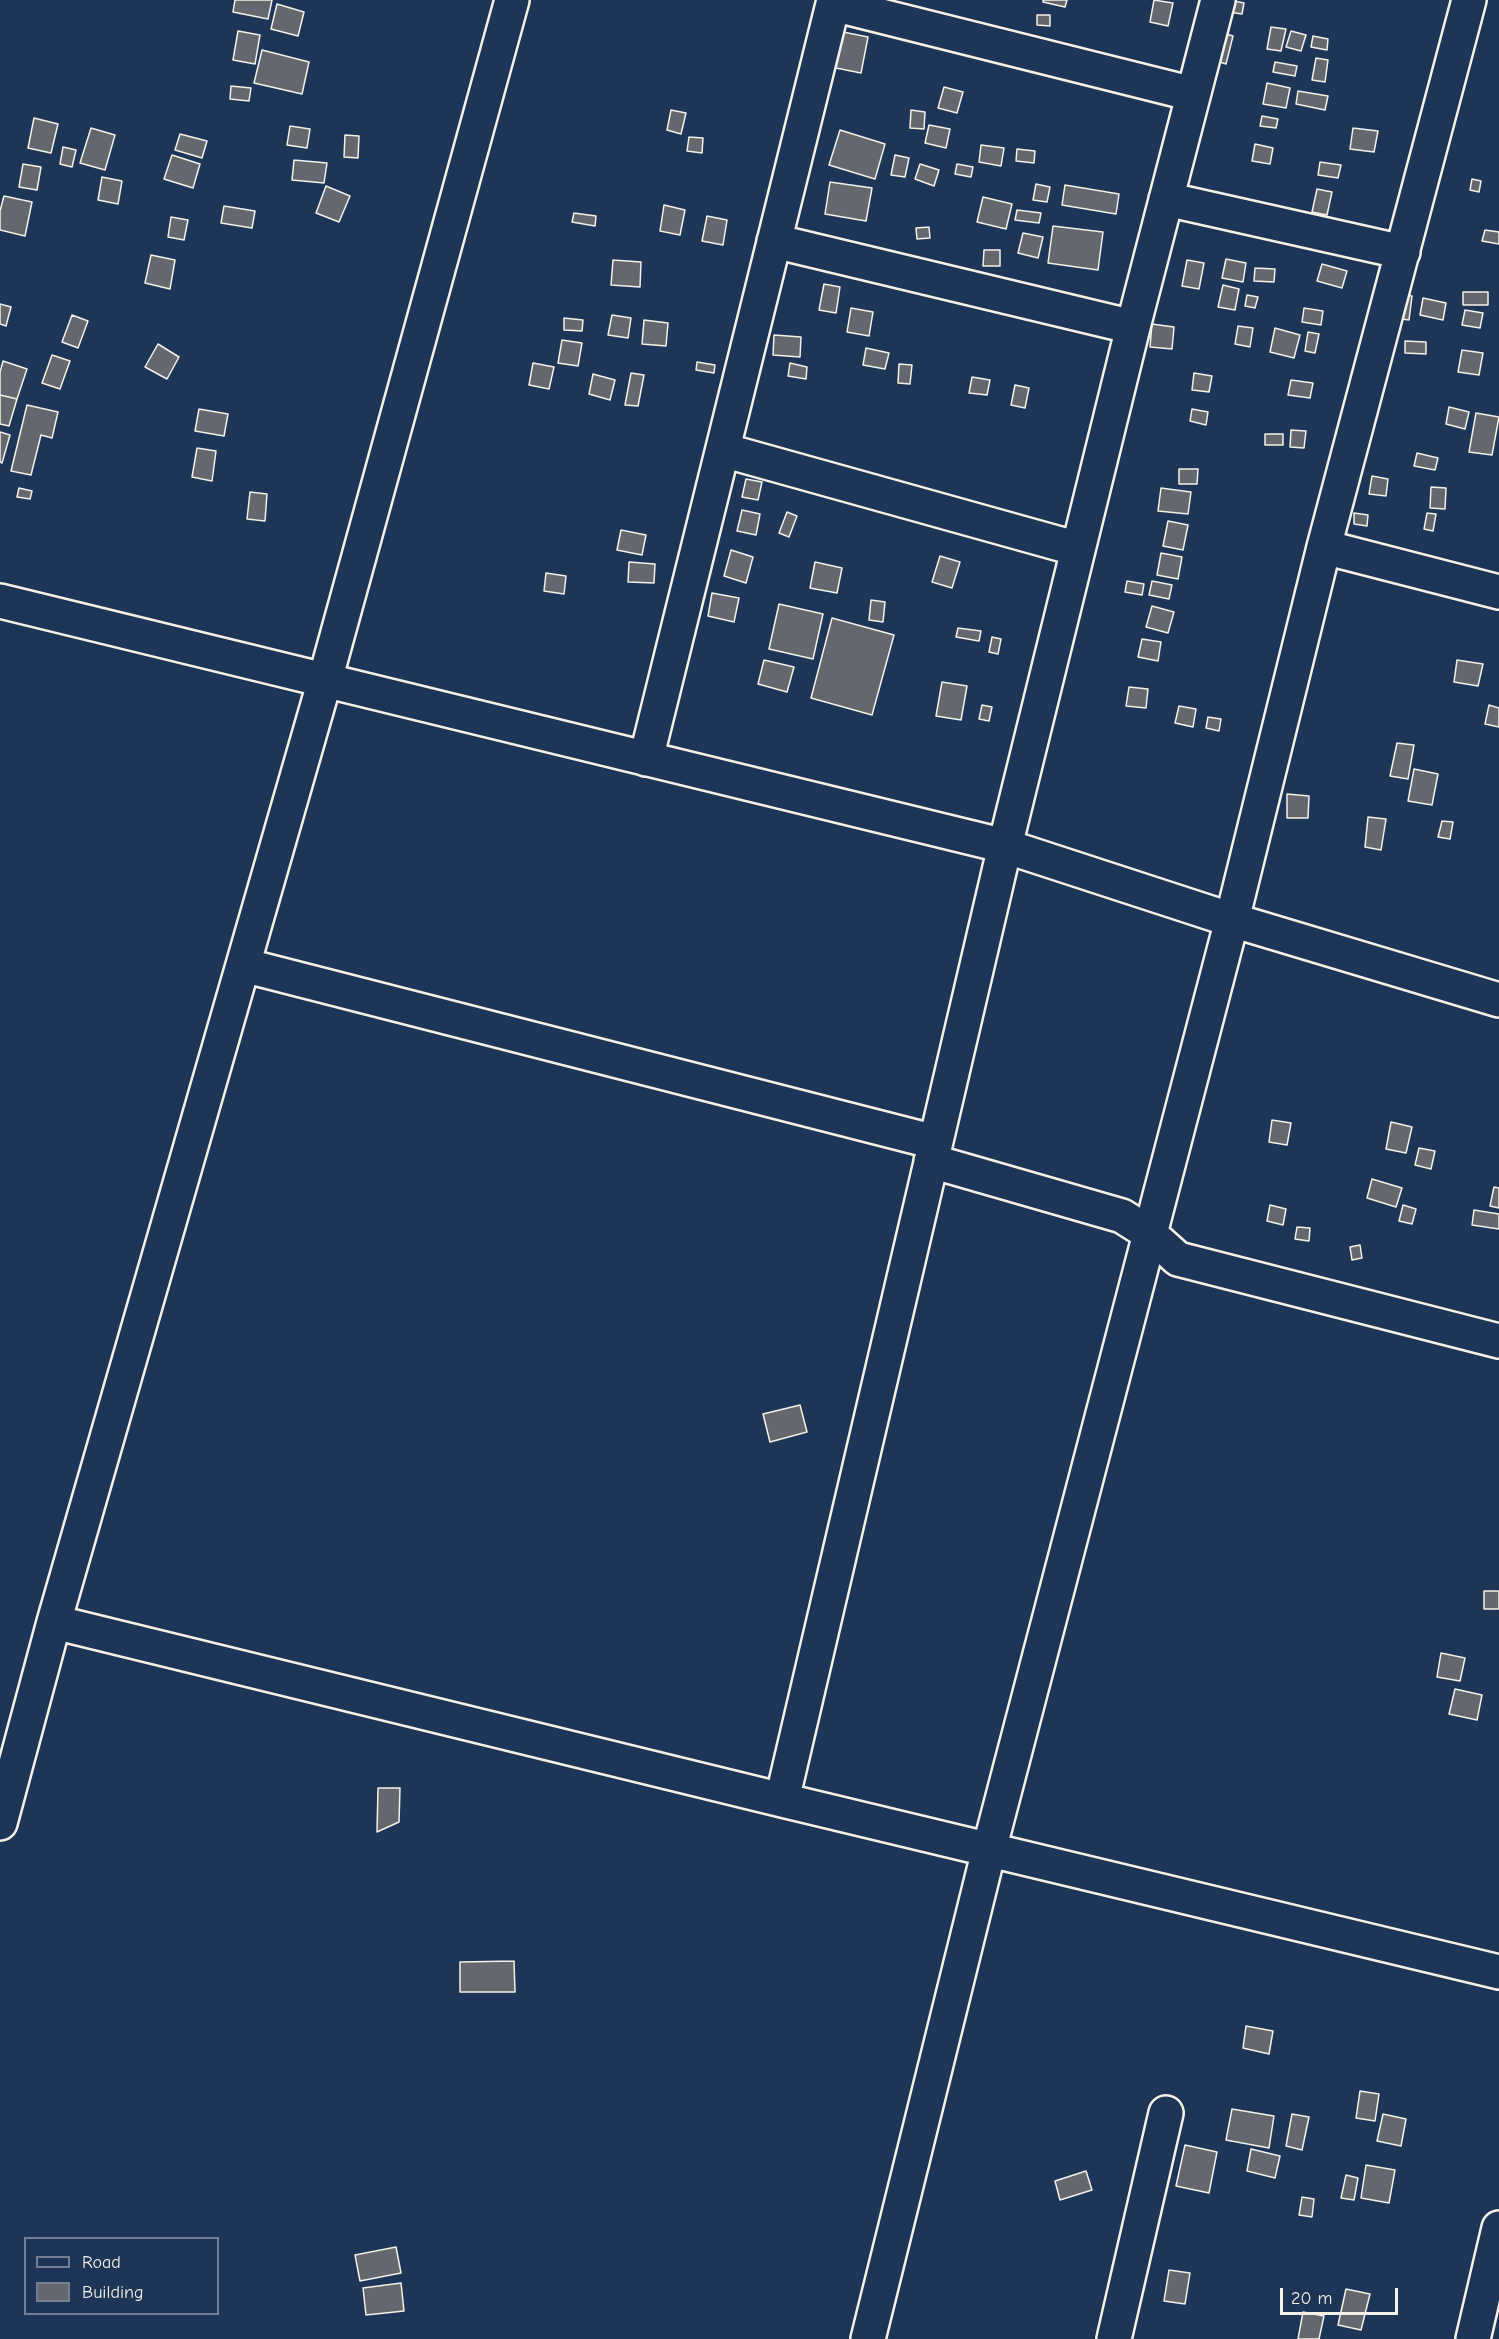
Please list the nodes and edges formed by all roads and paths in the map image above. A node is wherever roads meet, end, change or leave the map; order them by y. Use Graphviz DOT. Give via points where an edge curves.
graph roads {
  1 [pos="512,0"];
  2 [pos="1218,0"];
  3 [pos="1469,0"];
  4 [pos="833,2"];
  5 [pos="1193,94"];
  6 [pos="1166,200"];
  7 [pos="774,242"];
  8 [pos="1403,252"];
  9 [pos="1133,327"];
  10 [pos="723,450"];
  11 [pos="1324,547"];
  12 [pos="1078,549"];
  13 [pos="1499,592"];
  14 [pos="0,601"];
  15 [pos="325,680"];
  16 [pos="646,759"];
  17 [pos="1005,846"];
  18 [pos="1232,920"];
  19 [pos="243,965"];
  20 [pos="1499,1000"];
  21 [pos="933,1152"];
  22 [pos="1149,1233"];
  23 [pos="1499,1341"];
  24 [pos="54,1622"];
  25 [pos="782,1800"];
  26 [pos="0,1823"];
  27 [pos="989,1850"];
  28 [pos="1499,1972"];
  29 [pos="1166,2113"];
  30 [pos="1499,2228"];
  31 [pos="868,2339"];
  32 [pos="1114,2339"];
  33 [pos="1473,2339"];
  1 -- 15 [label="street"];
  2 -- 5 [label="street"];
  3 -- 8 [label="street"];
  4 -- 5 [label="street"];
  4 -- 7 [label="street"];
  5 -- 6 [label="street"];
  6 -- 8 [label="street"];
  6 -- 9 [label="street"];
  7 -- 9 [label="street"];
  7 -- 10 [label="street"];
  8 -- 11 [label="street"];
  9 -- 12 [label="street"];
  10 -- 12 [label="street"];
  10 -- 16 [label="street"];
  11 -- 13 [label="street"];
  11 -- 18 [label="street"];
  12 -- 17 [label="street"];
  14 -- 15 [label="street"];
  15 -- 16 [label="street"];
  15 -- 19 [label="street"];
  16 -- 17 [label="street"];
  17 -- 18 [label="street"];
  17 -- 21 [label="street"];
  18 -- 20 [label="street"];
  18 -- 22 [label="street"];
  19 -- 21 [label="street"];
  19 -- 24 [label="street"];
  21 -- 22 [label="street" via="1122,1216"];
  21 -- 25 [label="street"];
  22 -- 23 [label="street" via="1178,1259"];
  22 -- 27 [label="street"];
  24 -- 25 [label="street"];
  24 -- 26 [label="street"];
  25 -- 27 [label="street"];
  27 -- 28 [label="street"];
  27 -- 31 [label="street"];
  29 -- 32 [label="street"];
  30 -- 33 [label="street"];
}
